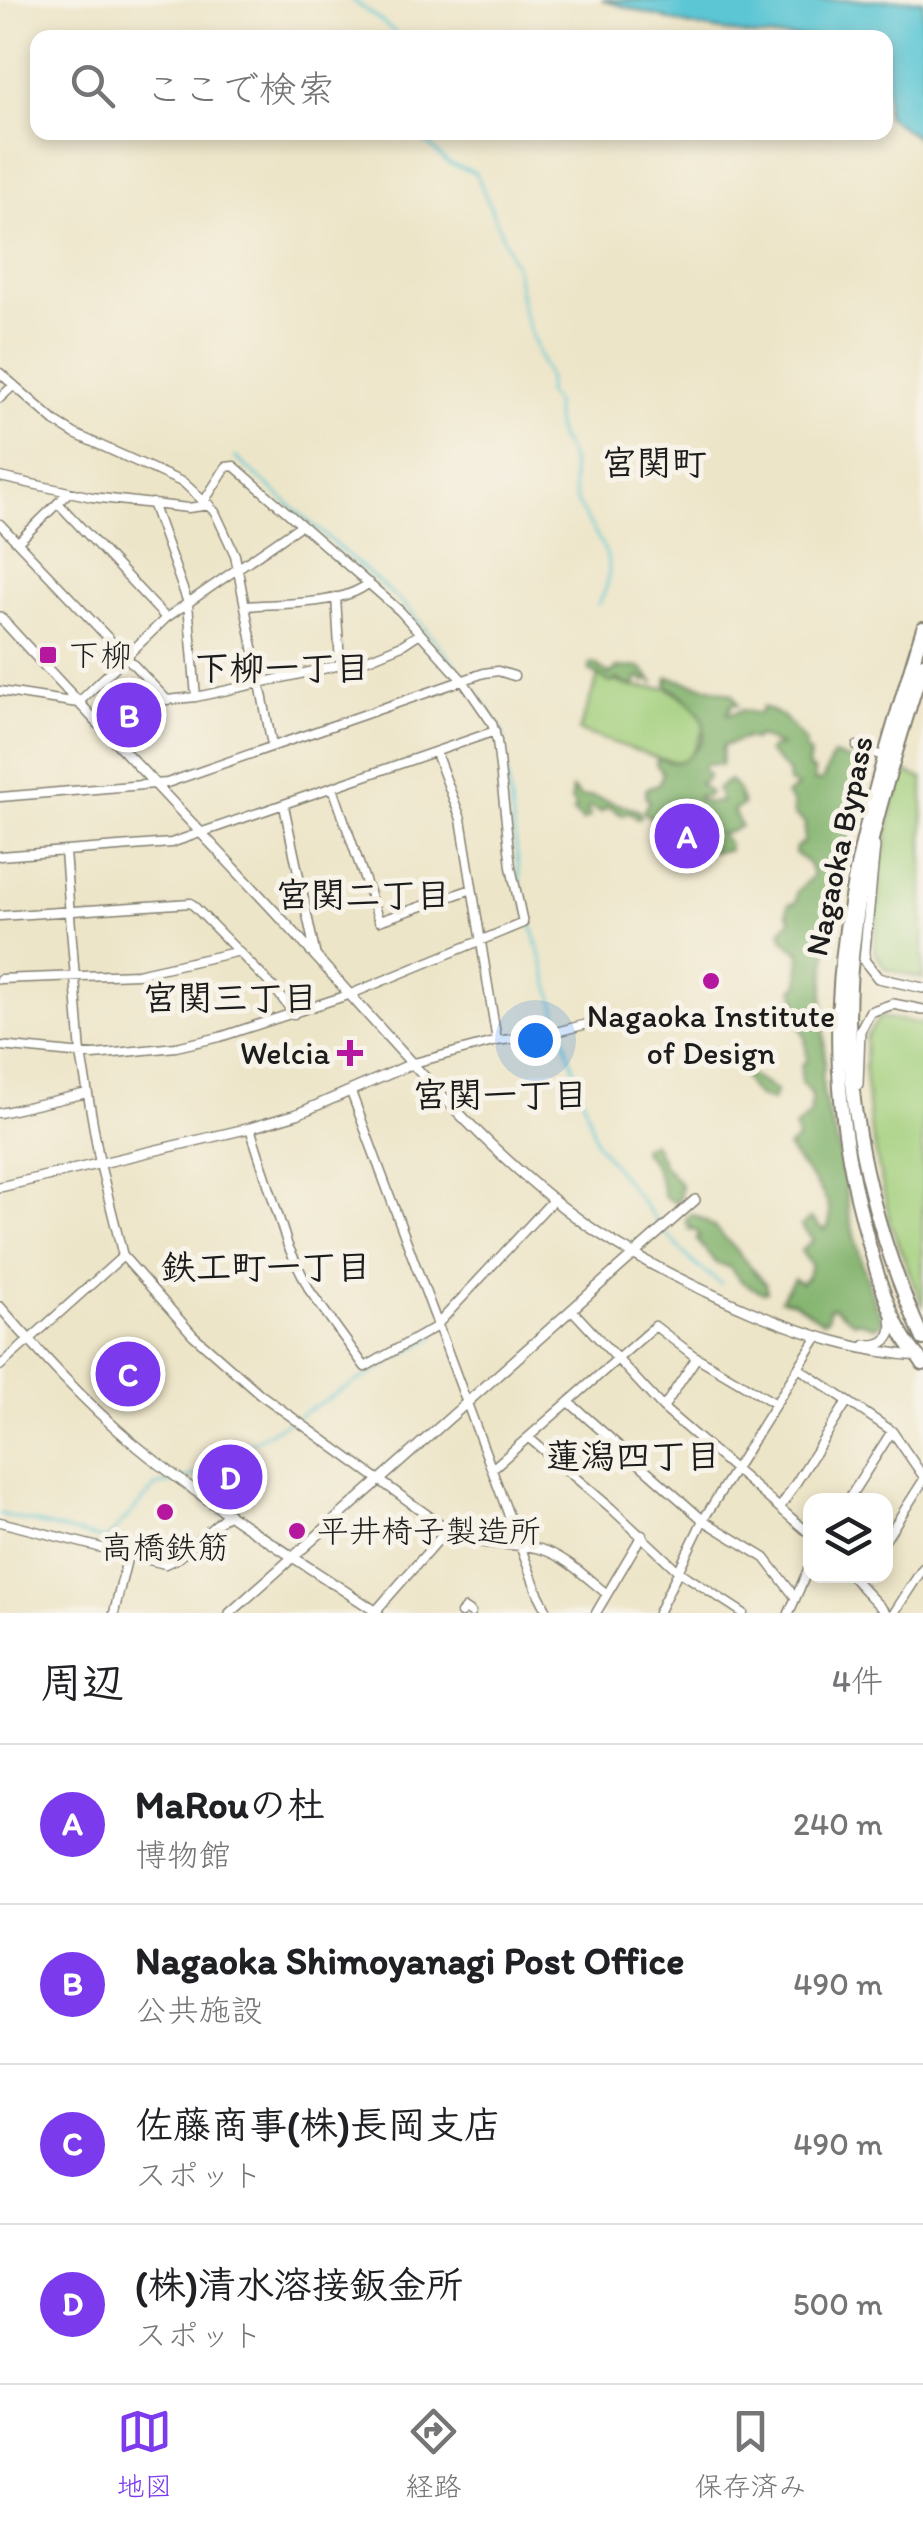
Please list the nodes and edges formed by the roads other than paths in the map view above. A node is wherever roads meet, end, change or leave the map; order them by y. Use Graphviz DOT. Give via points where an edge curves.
graph roads {
  1 [pos="0,373"];
  2 [pos="14,385"];
  3 [pos="0,398"];
  4 [pos="0,477"];
  5 [pos="69,492"];
  6 [pos="58,503"];
  7 [pos="152,503"];
  8 [pos="208,503"];
  9 [pos="0,524"];
  10 [pos="301,525"];
  11 [pos="18,542"];
  12 [pos="238,568"];
  13 [pos="369,583"];
  14 [pos="336,597"];
  15 [pos="188,603"];
  16 [pos="245,606"];
  17 [pos="0,617"];
  18 [pos="166,618"];
  19 [pos="923,628"];
  20 [pos="420,633"];
  21 [pos="126,657"];
  22 [pos="340,664"];
  23 [pos="923,664"];
  24 [pos="514,676"];
  25 [pos="260,681"];
  26 [pos="463,681"];
  27 [pos="0,691"];
  28 [pos="196,697"];
  29 [pos="78,703"];
  30 [pos="898,728"];
  31 [pos="495,731"];
  32 [pos="272,745"];
  33 [pos="857,746"];
  34 [pos="436,752"];
  35 [pos="877,754"];
  36 [pos="156,784"];
  37 [pos="333,788"];
  38 [pos="0,797"];
  39 [pos="284,806"];
  40 [pos="878,819"];
  41 [pos="202,834"];
  42 [pos="65,852"];
  43 [pos="0,856"];
  44 [pos="472,888"];
  45 [pos="69,911"];
  46 [pos="0,916"];
  47 [pos="482,942"];
  48 [pos="236,952"];
  49 [pos="316,957"];
  50 [pos="74,978"];
  51 [pos="0,979"];
  52 [pos="923,988"];
  53 [pos="351,994"];
  54 [pos="923,1010"];
  55 [pos="294,1014"];
  56 [pos="600,1021"];
  57 [pos="497,1041"];
  58 [pos="0,1046"];
  59 [pos="81,1054"];
  60 [pos="414,1064"];
  61 [pos="86,1092"];
  62 [pos="350,1092"];
  63 [pos="0,1112"];
  64 [pos="250,1128"];
  65 [pos="100,1164"];
  66 [pos="863,1169"];
  67 [pos="1,1184"];
  68 [pos="554,1199"];
  69 [pos="695,1200"];
  70 [pos="869,1245"];
  71 [pos="634,1254"];
  72 [pos="123,1256"];
  73 [pos="898,1279"];
  74 [pos="698,1288"];
  75 [pos="0,1307"];
  76 [pos="572,1310"];
  77 [pos="923,1322"];
  78 [pos="438,1324"];
  79 [pos="817,1338"];
  80 [pos="923,1339"];
  81 [pos="29,1340"];
  82 [pos="696,1357"];
  83 [pos="922,1359"];
  84 [pos="617,1360"];
  85 [pos="0,1366"];
  86 [pos="800,1369"];
  87 [pos="467,1402"];
  88 [pos="569,1402"];
  89 [pos="847,1402"];
  90 [pos="776,1404"];
  91 [pos="664,1408"];
  92 [pos="892,1431"];
  93 [pos="528,1438"];
  94 [pos="736,1468"];
  95 [pos="492,1469"];
  96 [pos="923,1478"];
  97 [pos="380,1479"];
  98 [pos="852,1493"];
  99 [pos="780,1508"];
  100 [pos="230,1513"];
  101 [pos="703,1520"];
  102 [pos="0,1522"];
  103 [pos="893,1527"];
  104 [pos="448,1528"];
  105 [pos="803,1528"];
  106 [pos="642,1535"];
  107 [pos="521,1545"];
  108 [pos="128,1555"];
  109 [pos="295,1556"];
  110 [pos="923,1568"];
  111 [pos="677,1570"];
  112 [pos="803,1581"];
  113 [pos="862,1583"];
  114 [pos="607,1594"];
  115 [pos="796,1597"];
  116 [pos="662,1611"];
  117 [pos="376,1612"];
  118 [pos="114,1613"];
  119 [pos="230,1613"];
  120 [pos="461,1613"];
  121 [pos="471,1613"];
  122 [pos="548,1613"];
  123 [pos="596,1613"];
  124 [pos="743,1613"];
  125 [pos="789,1613"];
  126 [pos="890,1613"];
  1 -- 2 [label="street"];
  2 -- 3 [label="street"];
  2 -- 8 [label="street" via="76,434 164,472"];
  4 -- 5 [label="street"];
  5 -- 6 [label="street"];
  5 -- 7 [label="street"];
  6 -- 11 [label="street"];
  6 -- 18 [label="street"];
  7 -- 8 [label="street"];
  7 -- 15 [label="street"];
  8 -- 10 [label="street" via="226,467 234,466"];
  8 -- 12 [label="street" via="228,534"];
  9 -- 11 [label="street"];
  10 -- 12 [label="street"];
  10 -- 13 [label="street"];
  11 -- 21 [label="street"];
  12 -- 15 [label="street"];
  12 -- 16 [label="street"];
  13 -- 14 [label="street"];
  13 -- 20 [label="street"];
  14 -- 16 [label="street"];
  14 -- 22 [label="street"];
  15 -- 18 [label="street"];
  15 -- 28 [label="street"];
  16 -- 25 [label="street"];
  17 -- 29 [label="street"];
  18 -- 21 [label="street"];
  19 -- 30 [label="highway, Nagaoka Bypass"];
  20 -- 22 [label="street" via="378,656"];
  20 -- 26 [label="street"];
  21 -- 28 [label="street" via="167,700"];
  21 -- 29 [label="street"];
  22 -- 25 [label="street"];
  23 -- 30 [label="highway, Nagaoka Bypass"];
  24 -- 26 [label="street" via="493,670"];
  25 -- 28 [label="street"];
  25 -- 32 [label="street"];
  26 -- 31 [label="street"];
  26 -- 32 [label="street"];
  27 -- 29 [label="street"];
  29 -- 36 [label="street"];
  30 -- 40 [label="highway, Nagaoka Bypass"];
  30 -- 70 [label="highway, Nagaoka Bypass" via="848,906 837,1002 843,1123"];
  31 -- 34 [label="street"];
  31 -- 47 [label="street" via="523,923"];
  32 -- 36 [label="street"];
  33 -- 35 [label="street"];
  34 -- 37 [label="street"];
  34 -- 44 [label="street" via="461,819"];
  36 -- 38 [label="street"];
  36 -- 41 [label="street"];
  37 -- 39 [label="street"];
  37 -- 44 [label="street" via="379,922"];
  39 -- 41 [label="street"];
  39 -- 49 [label="street"];
  40 -- 52 [label="street" via="864,960 878,978"];
  40 -- 66 [label="highway, Nagaoka Bypass" via="850,986 850,1079"];
  41 -- 42 [label="street" via="172,843"];
  41 -- 49 [label="street"];
  42 -- 43 [label="street"];
  42 -- 45 [label="street"];
  44 -- 47 [label="street"];
  45 -- 46 [label="street"];
  45 -- 48 [label="street" via="190,904"];
  45 -- 50 [label="street"];
  47 -- 53 [label="street"];
  47 -- 57 [label="street"];
  48 -- 50 [label="street" via="164,970"];
  48 -- 55 [label="street"];
  49 -- 53 [label="street"];
  50 -- 51 [label="street"];
  50 -- 59 [label="street"];
  53 -- 55 [label="street"];
  53 -- 60 [label="street"];
  54 -- 66 [label="street" via="885,1004 862,1025"];
  55 -- 59 [label="street" via="176,1047"];
  56 -- 57 [label="street"];
  57 -- 60 [label="street"];
  58 -- 59 [label="street"];
  59 -- 61 [label="street"];
  60 -- 62 [label="street"];
  60 -- 68 [label="street"];
  61 -- 63 [label="street"];
  61 -- 65 [label="street"];
  62 -- 64 [label="street"];
  62 -- 78 [label="street"];
  64 -- 65 [label="street"];
  64 -- 78 [label="street" via="288,1246 310,1291 366,1368"];
  65 -- 67 [label="street"];
  65 -- 72 [label="street"];
  66 -- 73 [label="highway, Nagaoka Bypass"];
  68 -- 71 [label="street"];
  68 -- 78 [label="street"];
  69 -- 71 [label="street"];
  70 -- 74 [label="street" via="893,1330 877,1345 843,1342"];
  70 -- 83 [label="highway, Nagaoka Bypass" via="905,1340"];
  71 -- 74 [label="street"];
  71 -- 76 [label="street"];
  72 -- 81 [label="street"];
  72 -- 97 [label="street" via="260,1394"];
  73 -- 77 [label="street"];
  73 -- 80 [label="highway, Nagaoka Bypass"];
  74 -- 79 [label="street"];
  75 -- 81 [label="street"];
  76 -- 84 [label="street"];
  76 -- 87 [label="street"];
  78 -- 87 [label="street"];
  79 -- 83 [label="street"];
  79 -- 86 [label="street"];
  81 -- 85 [label="street"];
  81 -- 100 [label="street" via="131,1441"];
  82 -- 84 [label="street" via="656,1326"];
  82 -- 90 [label="street"];
  82 -- 91 [label="street"];
  84 -- 88 [label="street"];
  84 -- 91 [label="street"];
  86 -- 89 [label="street"];
  86 -- 90 [label="street"];
  87 -- 95 [label="street"];
  87 -- 97 [label="street"];
  88 -- 93 [label="street"];
  88 -- 101 [label="street"];
  89 -- 92 [label="street"];
  89 -- 99 [label="street"];
  90 -- 94 [label="street"];
  91 -- 94 [label="street"];
  92 -- 96 [label="street"];
  92 -- 98 [label="street"];
  93 -- 95 [label="street"];
  93 -- 106 [label="street"];
  94 -- 99 [label="street"];
  94 -- 101 [label="street"];
  95 -- 107 [label="street"];
  96 -- 103 [label="street"];
  97 -- 104 [label="street"];
  97 -- 109 [label="street"];
  99 -- 105 [label="street"];
  100 -- 108 [label="street" via="171,1562"];
  100 -- 109 [label="street"];
  101 -- 111 [label="street"];
  101 -- 115 [label="street" via="765,1558"];
  102 -- 108 [label="street"];
  104 -- 107 [label="street" via="470,1541"];
  104 -- 117 [label="street"];
  106 -- 111 [label="street"];
  106 -- 114 [label="street"];
  107 -- 114 [label="street" via="549,1552"];
  107 -- 122 [label="street"];
  108 -- 118 [label="street"];
  109 -- 117 [label="street"];
  109 -- 119 [label="street"];
  110 -- 126 [label="street"];
  111 -- 116 [label="street"];
  111 -- 124 [label="street"];
  112 -- 115 [label="street"];
  113 -- 126 [label="street"];
  114 -- 123 [label="street"];
  115 -- 125 [label="street"];
  120 -- 121 [label="street"];
}
